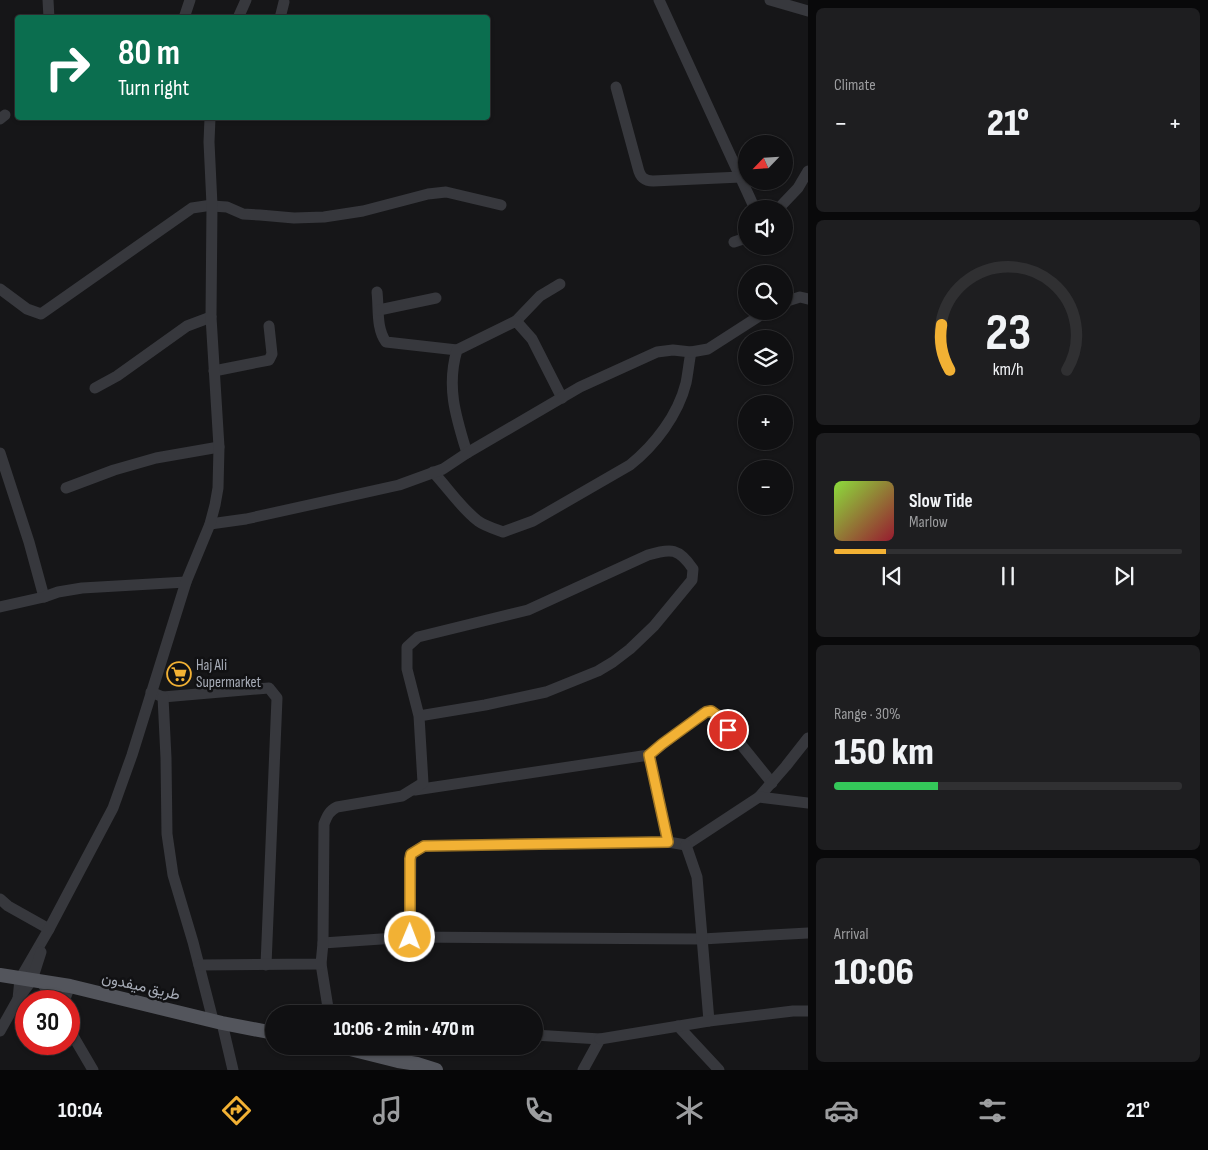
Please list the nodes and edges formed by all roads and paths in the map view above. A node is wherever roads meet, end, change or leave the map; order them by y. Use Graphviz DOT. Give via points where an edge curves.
graph roads {
  1 [pos="48,0"];
  2 [pos="190,0"];
  3 [pos="246,0"];
  4 [pos="660,0"];
  5 [pos="770,0"];
  6 [pos="284,2"];
  7 [pos="808,11"];
  8 [pos="49,15"];
  9 [pos="185,15"];
  10 [pos="239,15"];
  11 [pos="281,15"];
  12 [pos="616,87"];
  13 [pos="210,120"];
  14 [pos="808,171"];
  15 [pos="738,173"];
  16 [pos="738,177"];
  17 [pos="787,200"];
  18 [pos="212,205"];
  19 [pos="501,205"];
  20 [pos="738,241"];
  21 [pos="734,242"];
  22 [pos="560,284"];
  23 [pos="0,289"];
  24 [pos="377,292"];
  25 [pos="436,298"];
  26 [pos="793,299"];
  27 [pos="808,299"];
  28 [pos="379,310"];
  29 [pos="211,318"];
  30 [pos="753,320"];
  31 [pos="516,321"];
  32 [pos="269,326"];
  33 [pos="457,350"];
  34 [pos="691,352"];
  35 [pos="214,371"];
  36 [pos="95,388"];
  37 [pos="562,398"];
  38 [pos="219,446"];
  39 [pos="0,453"];
  40 [pos="467,453"];
  41 [pos="433,472"];
  42 [pos="66,488"];
  43 [pos="210,524"];
  44 [pos="186,582"];
  45 [pos="44,597"];
  46 [pos="0,607"];
  47 [pos="151,692"];
  48 [pos="162,696"];
  49 [pos="419,716"];
  50 [pos="808,738"];
  51 [pos="649,755"];
  52 [pos="772,783"];
  53 [pos="411,791"];
  54 [pos="758,798"];
  55 [pos="808,803"];
  56 [pos="668,842"];
  57 [pos="686,845"];
  58 [pos="0,899"];
  59 [pos="49,929"];
  60 [pos="808,933"];
  61 [pos="410,937"];
  62 [pos="702,939"];
  63 [pos="323,943"];
  64 [pos="321,964"];
  65 [pos="199,965"];
  66 [pos="266,965"];
  67 [pos="0,975"];
  68 [pos="31,980"];
  69 [pos="70,986"];
  70 [pos="41,990"];
  71 [pos="68,990"];
  72 [pos="328,1005"];
  73 [pos="808,1011"];
  74 [pos="217,1021"];
  75 [pos="708,1021"];
  76 [pos="678,1026"];
  77 [pos="0,1031"];
  78 [pos="265,1031"];
  79 [pos="543,1036"];
  80 [pos="600,1039"];
  81 [pos="80,1048"];
  82 [pos="374,1055"];
  83 [pos="398,1061"];
  84 [pos="93,1070"];
  85 [pos="233,1070"];
  86 [pos="420,1070"];
  87 [pos="436,1070"];
  88 [pos="584,1070"];
  89 [pos="719,1070"];
  1 -- 8 [label="street"];
  2 -- 9 [label="street"];
  3 -- 10 [label="street"];
  4 -- 15 [label="street"];
  5 -- 7 [label="street"];
  6 -- 11 [label="street"];
  12 -- 16 [label="street" via="638,168 647,181"];
  13 -- 18 [label="street"];
  14 -- 17 [label="street"];
  18 -- 19 [label="street" via="243,214 294,218 363,211 446,192"];
  18 -- 23 [label="street" via="192,208 41,314 27,309"];
  18 -- 29 [label="street"];
  20 -- 21 [label="street"];
  22 -- 31 [label="street" via="540,296"];
  24 -- 28 [label="street"];
  25 -- 28 [label="street"];
  26 -- 27 [label="street"];
  28 -- 33 [label="street" via="378,319 386,342"];
  29 -- 35 [label="street"];
  29 -- 36 [label="street" via="187,326"];
  30 -- 34 [label="street" via="708,349"];
  31 -- 33 [label="street"];
  31 -- 37 [label="street" via="532,339"];
  32 -- 35 [label="street" via="272,354 269,360"];
  33 -- 40 [label="street" via="451,381 454,410"];
  34 -- 37 [label="street" via="657,352"];
  34 -- 41 [label="street" via="686,384 672,416 643,455 533,521 503,532 480,522 464,509"];
  35 -- 38 [label="street"];
  37 -- 40 [label="street"];
  38 -- 42 [label="street" via="156,458"];
  38 -- 43 [label="street" via="218,488"];
  39 -- 45 [label="street" via="30,542"];
  40 -- 41 [label="street"];
  41 -- 43 [label="street" via="399,485"];
  43 -- 44 [label="street"];
  44 -- 45 [label="street" via="82,588"];
  44 -- 47 [label="street"];
  45 -- 46 [label="street"];
  47 -- 48 [label="street"];
  47 -- 59 [label="street" via="113,808"];
  48 -- 65 [label="street" via="167,834 173,875"];
  48 -- 66 [label="street" via="269,688 277,698"];
  49 -- 49 [label="street" via="406,658 407,647 418,637 528,610 665,550 677,551 693,568 692,580 654,626 630,649 598,671 546,692"];
  49 -- 53 [label="street" via="423,782"];
  50 -- 52 [label="street"];
  51 -- 52 [label="street" via="703,713 711,711"];
  51 -- 53 [label="street"];
  51 -- 56 [label="street"];
  52 -- 54 [label="street"];
  53 -- 63 [label="street" via="392,798 337,807 327,816 324,824"];
  54 -- 55 [label="street"];
  54 -- 57 [label="street"];
  56 -- 57 [label="street"];
  56 -- 61 [label="street" via="424,846 411,854"];
  57 -- 62 [label="street" via="697,878"];
  58 -- 59 [label="street"];
  59 -- 68 [label="street"];
  60 -- 62 [label="street"];
  61 -- 62 [label="street"];
  61 -- 63 [label="street"];
  62 -- 75 [label="street"];
  63 -- 64 [label="street"];
  64 -- 66 [label="street"];
  64 -- 72 [label="street"];
  65 -- 66 [label="street"];
  65 -- 74 [label="street"];
  67 -- 68 [label="main road, طريق ميفدون"];
  68 -- 69 [label="main road, طريق ميفدون"];
  68 -- 70 [label="street"];
  68 -- 77 [label="street"];
  69 -- 71 [label="street"];
  69 -- 74 [label="main road, طريق ميفدون"];
  73 -- 75 [label="street"];
  74 -- 78 [label="main road, طريق ميفدون"];
  74 -- 85 [label="street"];
  75 -- 76 [label="street"];
  76 -- 80 [label="street"];
  76 -- 89 [label="street"];
  79 -- 80 [label="street"];
  80 -- 88 [label="street"];
  81 -- 84 [label="street"];
  82 -- 83 [label="main road"];
  83 -- 86 [label="main road"];
  83 -- 87 [label="main road"];
}
